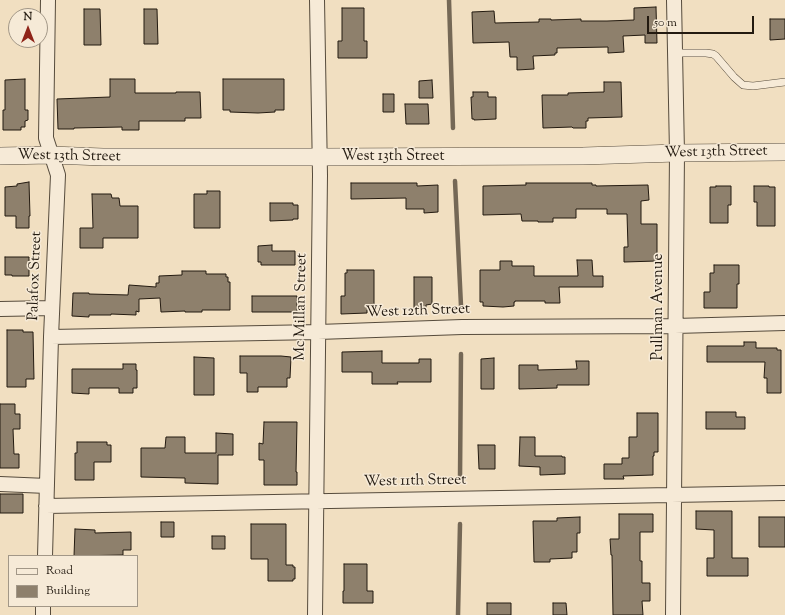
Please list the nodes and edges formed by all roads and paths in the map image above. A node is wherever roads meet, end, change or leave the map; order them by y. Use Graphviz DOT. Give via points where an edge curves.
graph roads {
  1 [pos="48,0"];
  2 [pos="317,0"];
  3 [pos="674,0"];
  4 [pos="675,53"];
  5 [pos="785,82"];
  6 [pos="785,152"];
  7 [pos="677,153"];
  8 [pos="0,156"];
  9 [pos="50,156"];
  10 [pos="320,157"];
  11 [pos="52,308"];
  12 [pos="0,309"];
  13 [pos="785,323"];
  14 [pos="675,326"];
  15 [pos="318,332"];
  16 [pos="51,337"];
  17 [pos="0,484"];
  18 [pos="47,486"];
  19 [pos="785,493"];
  20 [pos="674,496"];
  21 [pos="316,502"];
  22 [pos="46,506"];
  23 [pos="45,555"];
  24 [pos="316,615"];
  25 [pos="673,615"];
  1 -- 9 [label="street, Palafox Street" via="46,138"];
  2 -- 10 [label="street, Mc Millan Street"];
  3 -- 4 [label="street, Pullman Avenue"];
  4 -- 5 [label="lane" via="713,54 743,85"];
  4 -- 7 [label="street, Pullman Avenue"];
  6 -- 7 [label="street, West 13th Street"];
  7 -- 10 [label="street, West 13th Street"];
  7 -- 14 [label="street, Pullman Avenue"];
  8 -- 9 [label="street, West 13th Street"];
  9 -- 10 [label="street, West 13th Street"];
  9 -- 11 [label="street, Palafox Street" via="58,175"];
  10 -- 15 [label="street, Mc Millan Street"];
  11 -- 12 [label="street"];
  11 -- 16 [label="street, Palafox Street"];
  13 -- 14 [label="street, West 12th Street"];
  14 -- 15 [label="street, West 12th Street" via="462,327"];
  14 -- 20 [label="street, Pullman Avenue"];
  15 -- 16 [label="street, West 12th Street"];
  15 -- 21 [label="street, Mc Millan Street"];
  16 -- 18 [label="street, Palafox Street"];
  17 -- 18 [label="street"];
  18 -- 22 [label="street, Palafox Street"];
  19 -- 20 [label="street, West 11th Street"];
  20 -- 21 [label="street, West 11th Street"];
  20 -- 25 [label="street, Pullman Avenue"];
  21 -- 22 [label="street, West 11th Street"];
  21 -- 24 [label="street, Mc Millan Street"];
  22 -- 23 [label="street, Palafox Street"];
}
